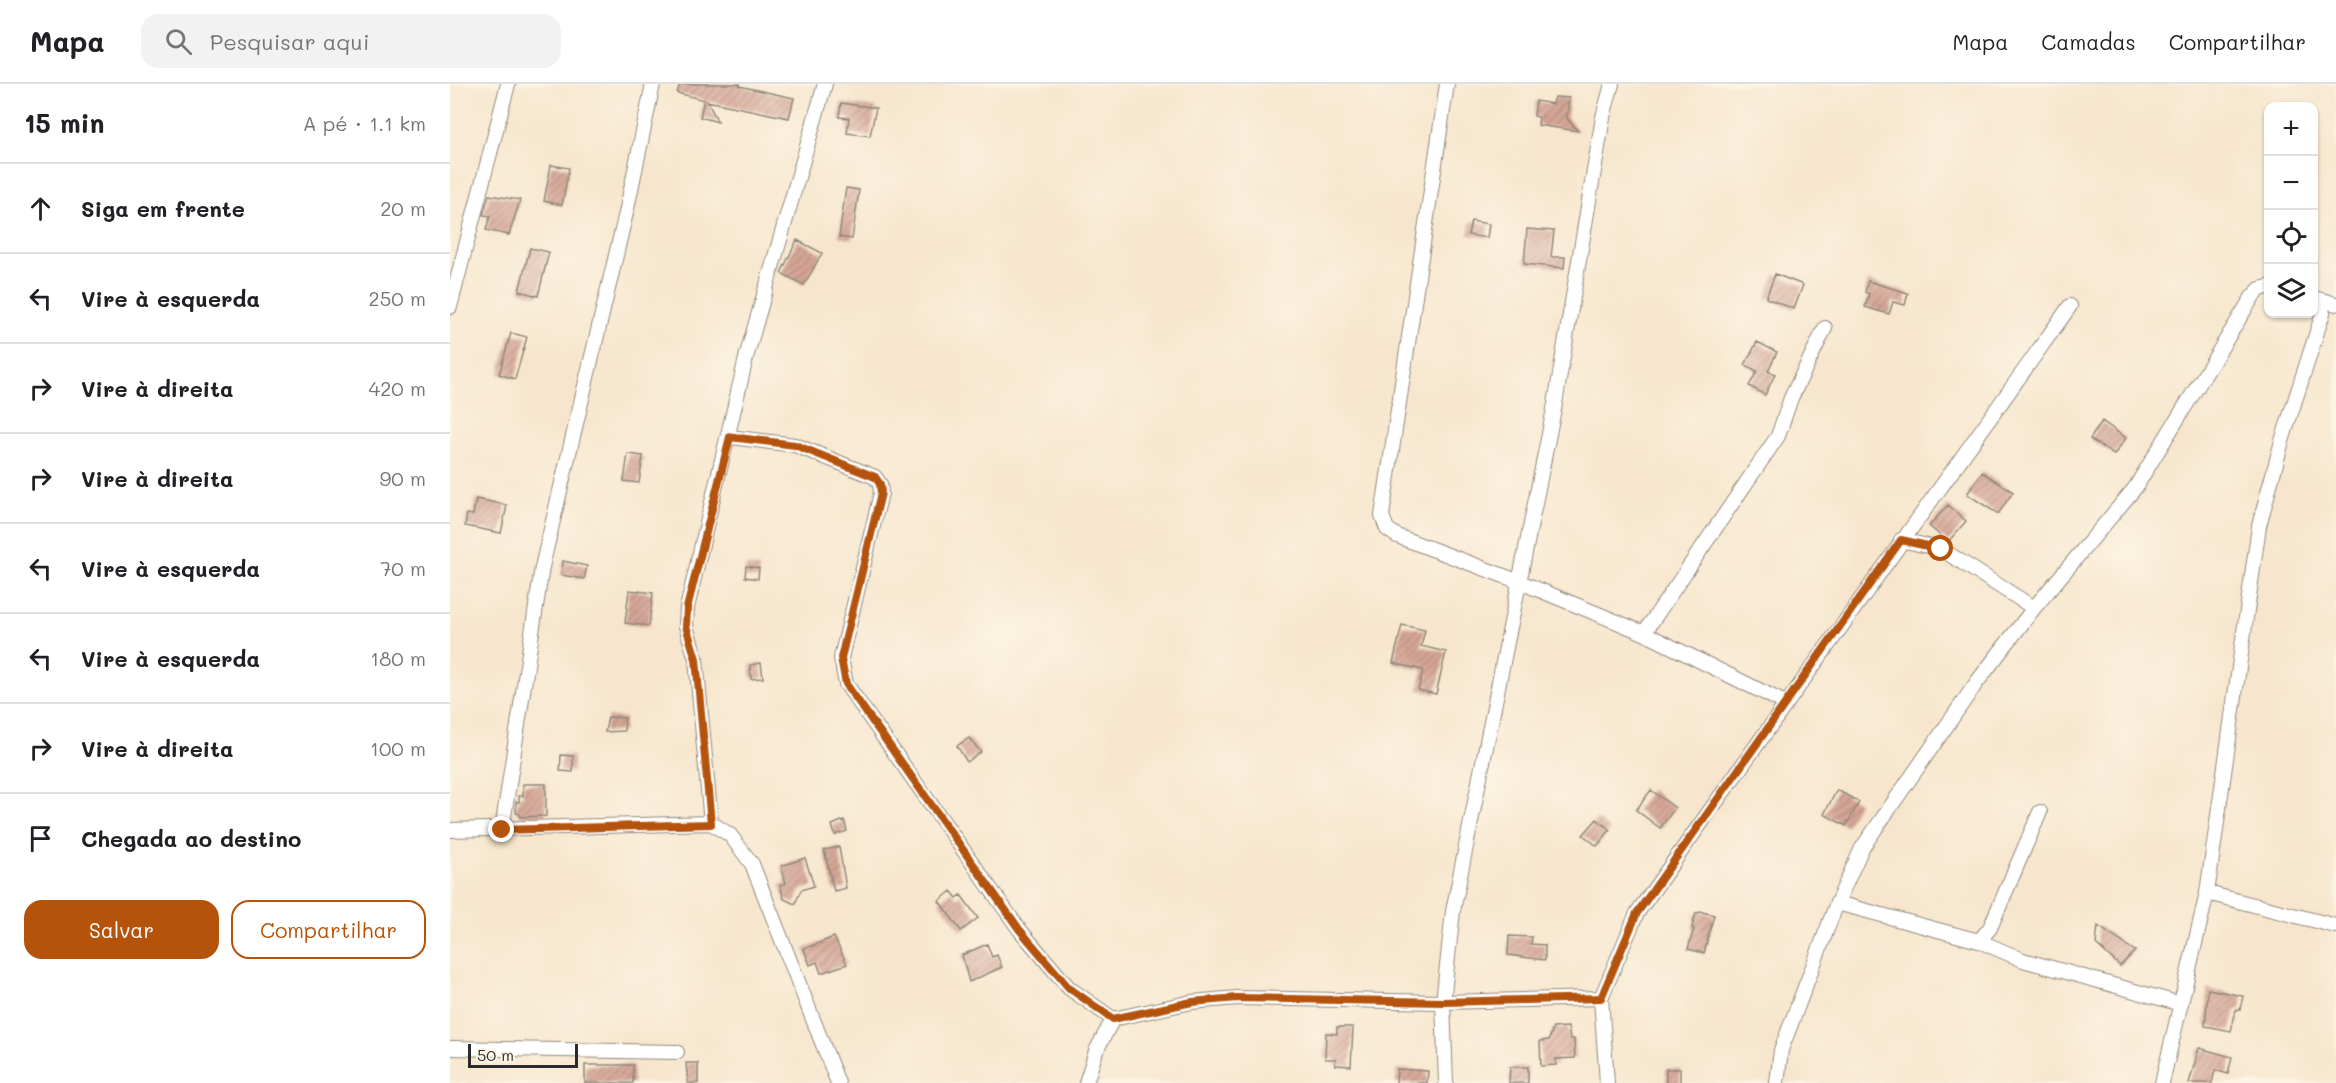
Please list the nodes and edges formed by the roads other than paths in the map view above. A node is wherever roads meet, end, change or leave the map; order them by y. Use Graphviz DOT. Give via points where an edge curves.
graph roads {
  1 [pos="508,84"];
  2 [pos="653,84"];
  3 [pos="825,84"];
  4 [pos="1447,84"];
  5 [pos="1612,84"];
  6 [pos="2264,288"];
  7 [pos="2318,300"];
  8 [pos="2318,304"];
  9 [pos="2336,304"];
  10 [pos="2070,306"];
  11 [pos="450,307"];
  12 [pos="1825,328"];
  13 [pos="730,437"];
  14 [pos="1901,540"];
  15 [pos="1520,582"];
  16 [pos="2034,608"];
  17 [pos="1644,633"];
  18 [pos="1785,703"];
  19 [pos="2040,812"];
  20 [pos="711,824"];
  21 [pos="450,830"];
  22 [pos="502,830"];
  23 [pos="2207,893"];
  24 [pos="1837,903"];
  25 [pos="2336,926"];
  26 [pos="1979,941"];
  27 [pos="1601,998"];
  28 [pos="1443,1002"];
  29 [pos="2181,1004"];
  30 [pos="1113,1019"];
  31 [pos="450,1048"];
  32 [pos="677,1052"];
  33 [pos="838,1083"];
  34 [pos="1086,1083"];
  35 [pos="1446,1083"];
  36 [pos="1606,1083"];
  37 [pos="1777,1083"];
  38 [pos="2162,1083"];
  1 -- 11 [label="street"];
  2 -- 22 [label="street" via="542,567"];
  3 -- 13 [label="street" via="747,354"];
  4 -- 15 [label="street" via="1382,516 1387,529 1397,536"];
  5 -- 15 [label="street" via="1603,117 1556,404"];
  6 -- 16 [label="street" via="2253,296 2136,488"];
  7 -- 9 [label="street"];
  8 -- 23 [label="street" via="2323,313 2259,526"];
  10 -- 14 [label="street"];
  12 -- 17 [label="street" via="1791,398 1778,436"];
  13 -- 20 [label="street" via="687,608 686,626 696,665"];
  13 -- 30 [label="street" via="795,445 875,477 880,484 880,499 841,658 846,684 1019,929 1069,988"];
  14 -- 16 [label="street" via="1941,549"];
  14 -- 18 [label="street"];
  15 -- 17 [label="street"];
  15 -- 28 [label="street" via="1453,911"];
  16 -- 24 [label="street" via="1977,682 1862,848"];
  17 -- 18 [label="street"];
  18 -- 27 [label="street" via="1637,913"];
  19 -- 26 [label="street" via="1989,928"];
  20 -- 22 [label="street"];
  20 -- 33 [label="street" via="730,834 752,864"];
  21 -- 22 [label="street"];
  23 -- 25 [label="street"];
  23 -- 29 [label="street"];
  24 -- 26 [label="street"];
  24 -- 37 [label="street" via="1781,1050"];
  26 -- 29 [label="street" via="2023,960"];
  27 -- 28 [label="street"];
  27 -- 36 [label="street"];
  28 -- 30 [label="street" via="1212,999"];
  28 -- 35 [label="street"];
  29 -- 38 [label="street"];
  30 -- 34 [label="street" via="1096,1051"];
  31 -- 32 [label="street"];
}
